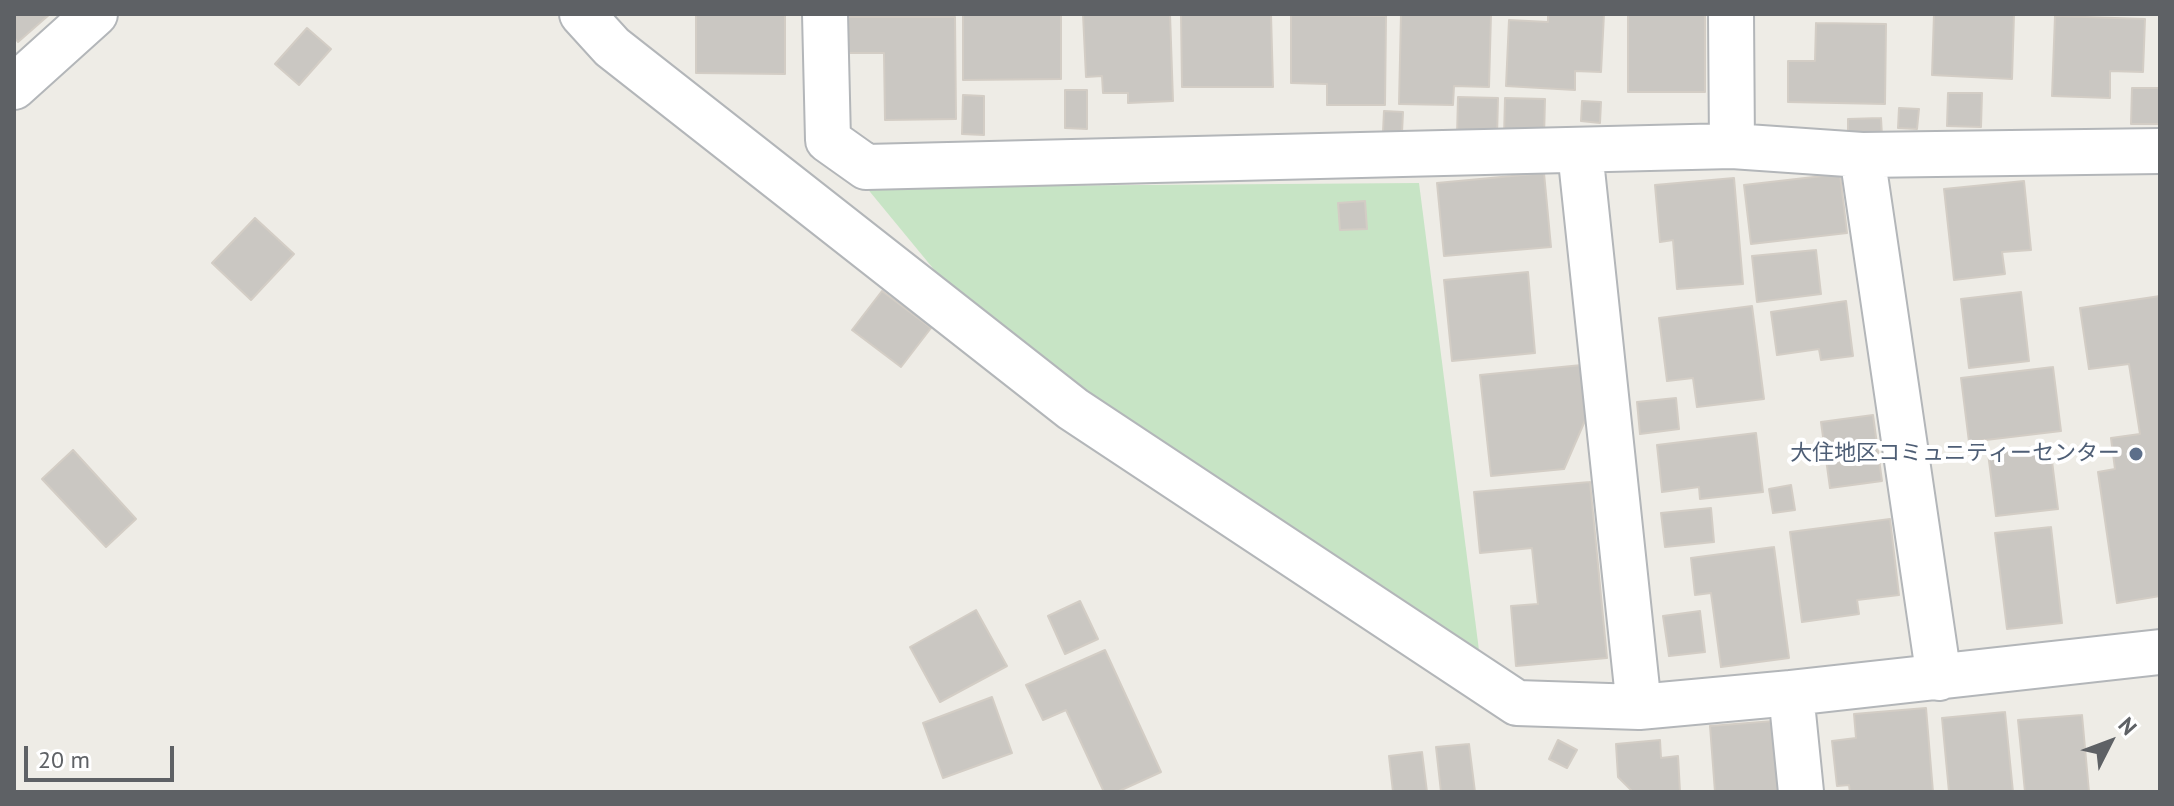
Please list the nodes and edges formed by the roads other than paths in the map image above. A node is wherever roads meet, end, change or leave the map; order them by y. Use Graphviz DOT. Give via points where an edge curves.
graph roads {
  1 [pos="95,14"];
  2 [pos="582,14"];
  3 [pos="825,14"];
  4 [pos="1731,14"];
  5 [pos="14,87"];
  6 [pos="1732,146"];
  7 [pos="1580,151"];
  8 [pos="2160,151"];
  9 [pos="847,153"];
  10 [pos="1862,155"];
  11 [pos="809,203"];
  12 [pos="2160,652"];
  13 [pos="1939,678"];
  14 [pos="1791,693"];
  15 [pos="1639,707"];
  16 [pos="1801,792"];
  1 -- 5 [label="street"];
  2 -- 11 [label="street" via="612,47"];
  3 -- 9 [label="street" via="828,140"];
  4 -- 6 [label="street"];
  6 -- 7 [label="street"];
  6 -- 10 [label="street"];
  7 -- 9 [label="street" via="866,167"];
  7 -- 15 [label="street"];
  8 -- 10 [label="street"];
  9 -- 11 [label="street"];
  10 -- 13 [label="street"];
  11 -- 15 [label="street" via="1073,409 1517,703"];
  12 -- 13 [label="street"];
  13 -- 14 [label="street"];
  14 -- 15 [label="street"];
  14 -- 16 [label="street"];
}
